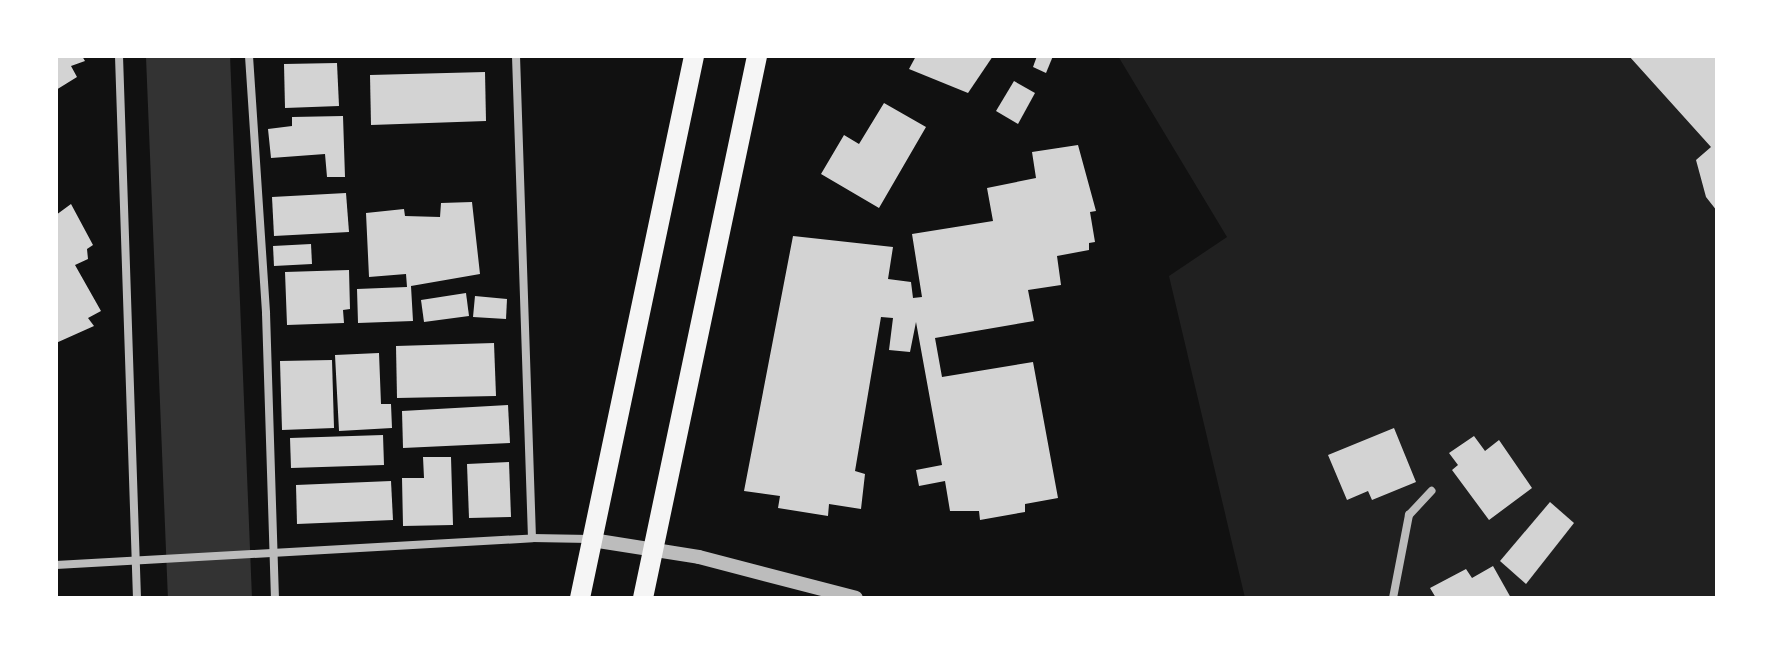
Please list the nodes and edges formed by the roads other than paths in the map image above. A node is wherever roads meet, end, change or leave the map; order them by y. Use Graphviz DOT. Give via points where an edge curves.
graph roads {
  1 [pos="119,56"];
  2 [pos="249,56"];
  3 [pos="516,56"];
  4 [pos="694,56"];
  5 [pos="757,56"];
  6 [pos="1431,491"];
  7 [pos="532,538"];
  8 [pos="592,540"];
  9 [pos="654,547"];
  10 [pos="273,552"];
  11 [pos="136,562"];
  12 [pos="56,565"];
  13 [pos="137,598"];
  14 [pos="275,598"];
  15 [pos="580,598"];
  16 [pos="643,598"];
  17 [pos="856,598"];
  18 [pos="1393,598"];
  1 -- 11 [label="street"];
  2 -- 10 [label="street" via="266,313"];
  3 -- 7 [label="street"];
  4 -- 8 [label="main road"];
  5 -- 9 [label="main road"];
  6 -- 18 [label="street" via="1409,515"];
  7 -- 8 [label="street"];
  7 -- 10 [label="street"];
  8 -- 9 [label="street"];
  8 -- 15 [label="main road"];
  9 -- 16 [label="main road"];
  9 -- 17 [label="street"];
  10 -- 11 [label="street"];
  10 -- 14 [label="street"];
  11 -- 12 [label="street"];
  11 -- 13 [label="street"];
}
